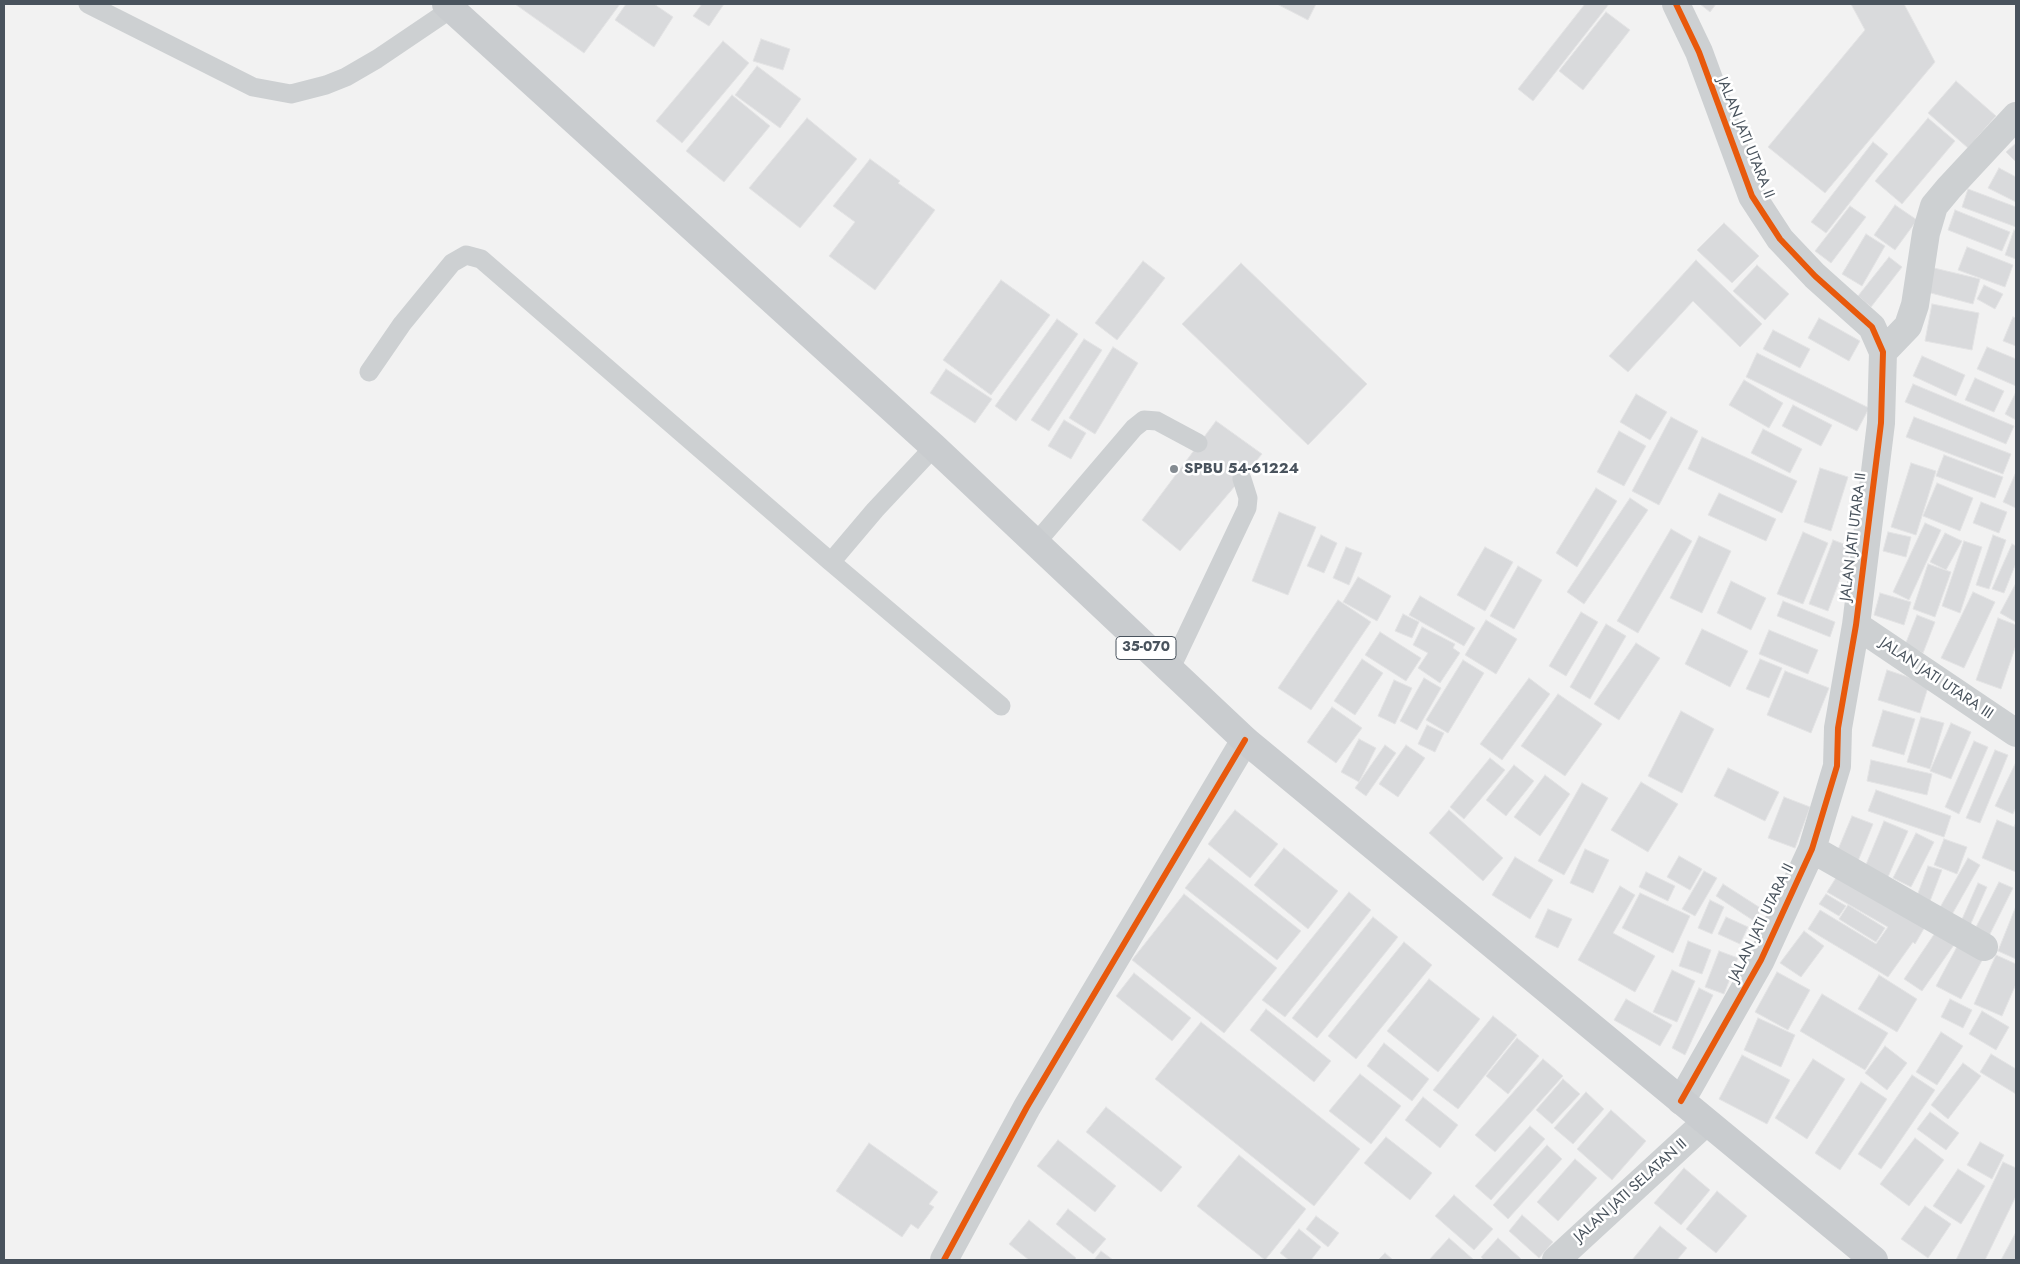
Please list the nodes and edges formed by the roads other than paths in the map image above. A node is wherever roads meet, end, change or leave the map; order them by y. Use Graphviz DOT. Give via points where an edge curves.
graph roads {
  1 [pos="88,4"];
  2 [pos="1676,4"];
  3 [pos="448,6"];
  4 [pos="2016,116"];
  5 [pos="1883,352"];
  6 [pos="369,372"];
  7 [pos="1198,443"];
  8 [pos="934,448"];
  9 [pos="1242,479"];
  10 [pos="1035,544"];
  11 [pos="830,562"];
  12 [pos="1856,625"];
  13 [pos="1170,670"];
  14 [pos="1001,706"];
  15 [pos="2016,733"];
  16 [pos="1245,740"];
  17 [pos="1812,849"];
  18 [pos="1984,947"];
  19 [pos="1681,1101"];
  20 [pos="1706,1122"];
  21 [pos="944,1260"];
  22 [pos="1556,1260"];
  23 [pos="1874,1260"];
  1 -- 3 [label="lane" via="253,87 291,94 346,78"];
  2 -- 5 [label="street, JALAN JATI UTARA II" via="1699,52 1752,196 1780,239 1815,276 1872,327"];
  3 -- 8 [label="main road, 35-070"];
  4 -- 5 [label="street" via="1934,206 1908,326"];
  5 -- 12 [label="street, JALAN JATI UTARA II" via="1881,423"];
  6 -- 11 [label="lane" via="402,324 452,263 466,255 481,259"];
  7 -- 10 [label="lane" via="1157,421 1144,420"];
  8 -- 10 [label="main road, 35-070"];
  8 -- 11 [label="lane"];
  9 -- 13 [label="lane" via="1248,498 1247,508"];
  10 -- 13 [label="main road, 35-070"];
  11 -- 14 [label="lane"];
  12 -- 15 [label="street, JALAN JATI UTARA III"];
  12 -- 17 [label="street, JALAN JATI UTARA II" via="1838,728 1837,766"];
  13 -- 16 [label="main road, 35-070"];
  16 -- 19 [label="main road, 35-070"];
  16 -- 21 [label="street" via="1027,1107"];
  17 -- 18 [label="street"];
  17 -- 19 [label="street, JALAN JATI UTARA II" via="1761,960"];
  19 -- 20 [label="main road, 35-070"];
  20 -- 22 [label="street, JALAN JATI SELATAN II"];
  20 -- 23 [label="main road, 35-070"];
}
